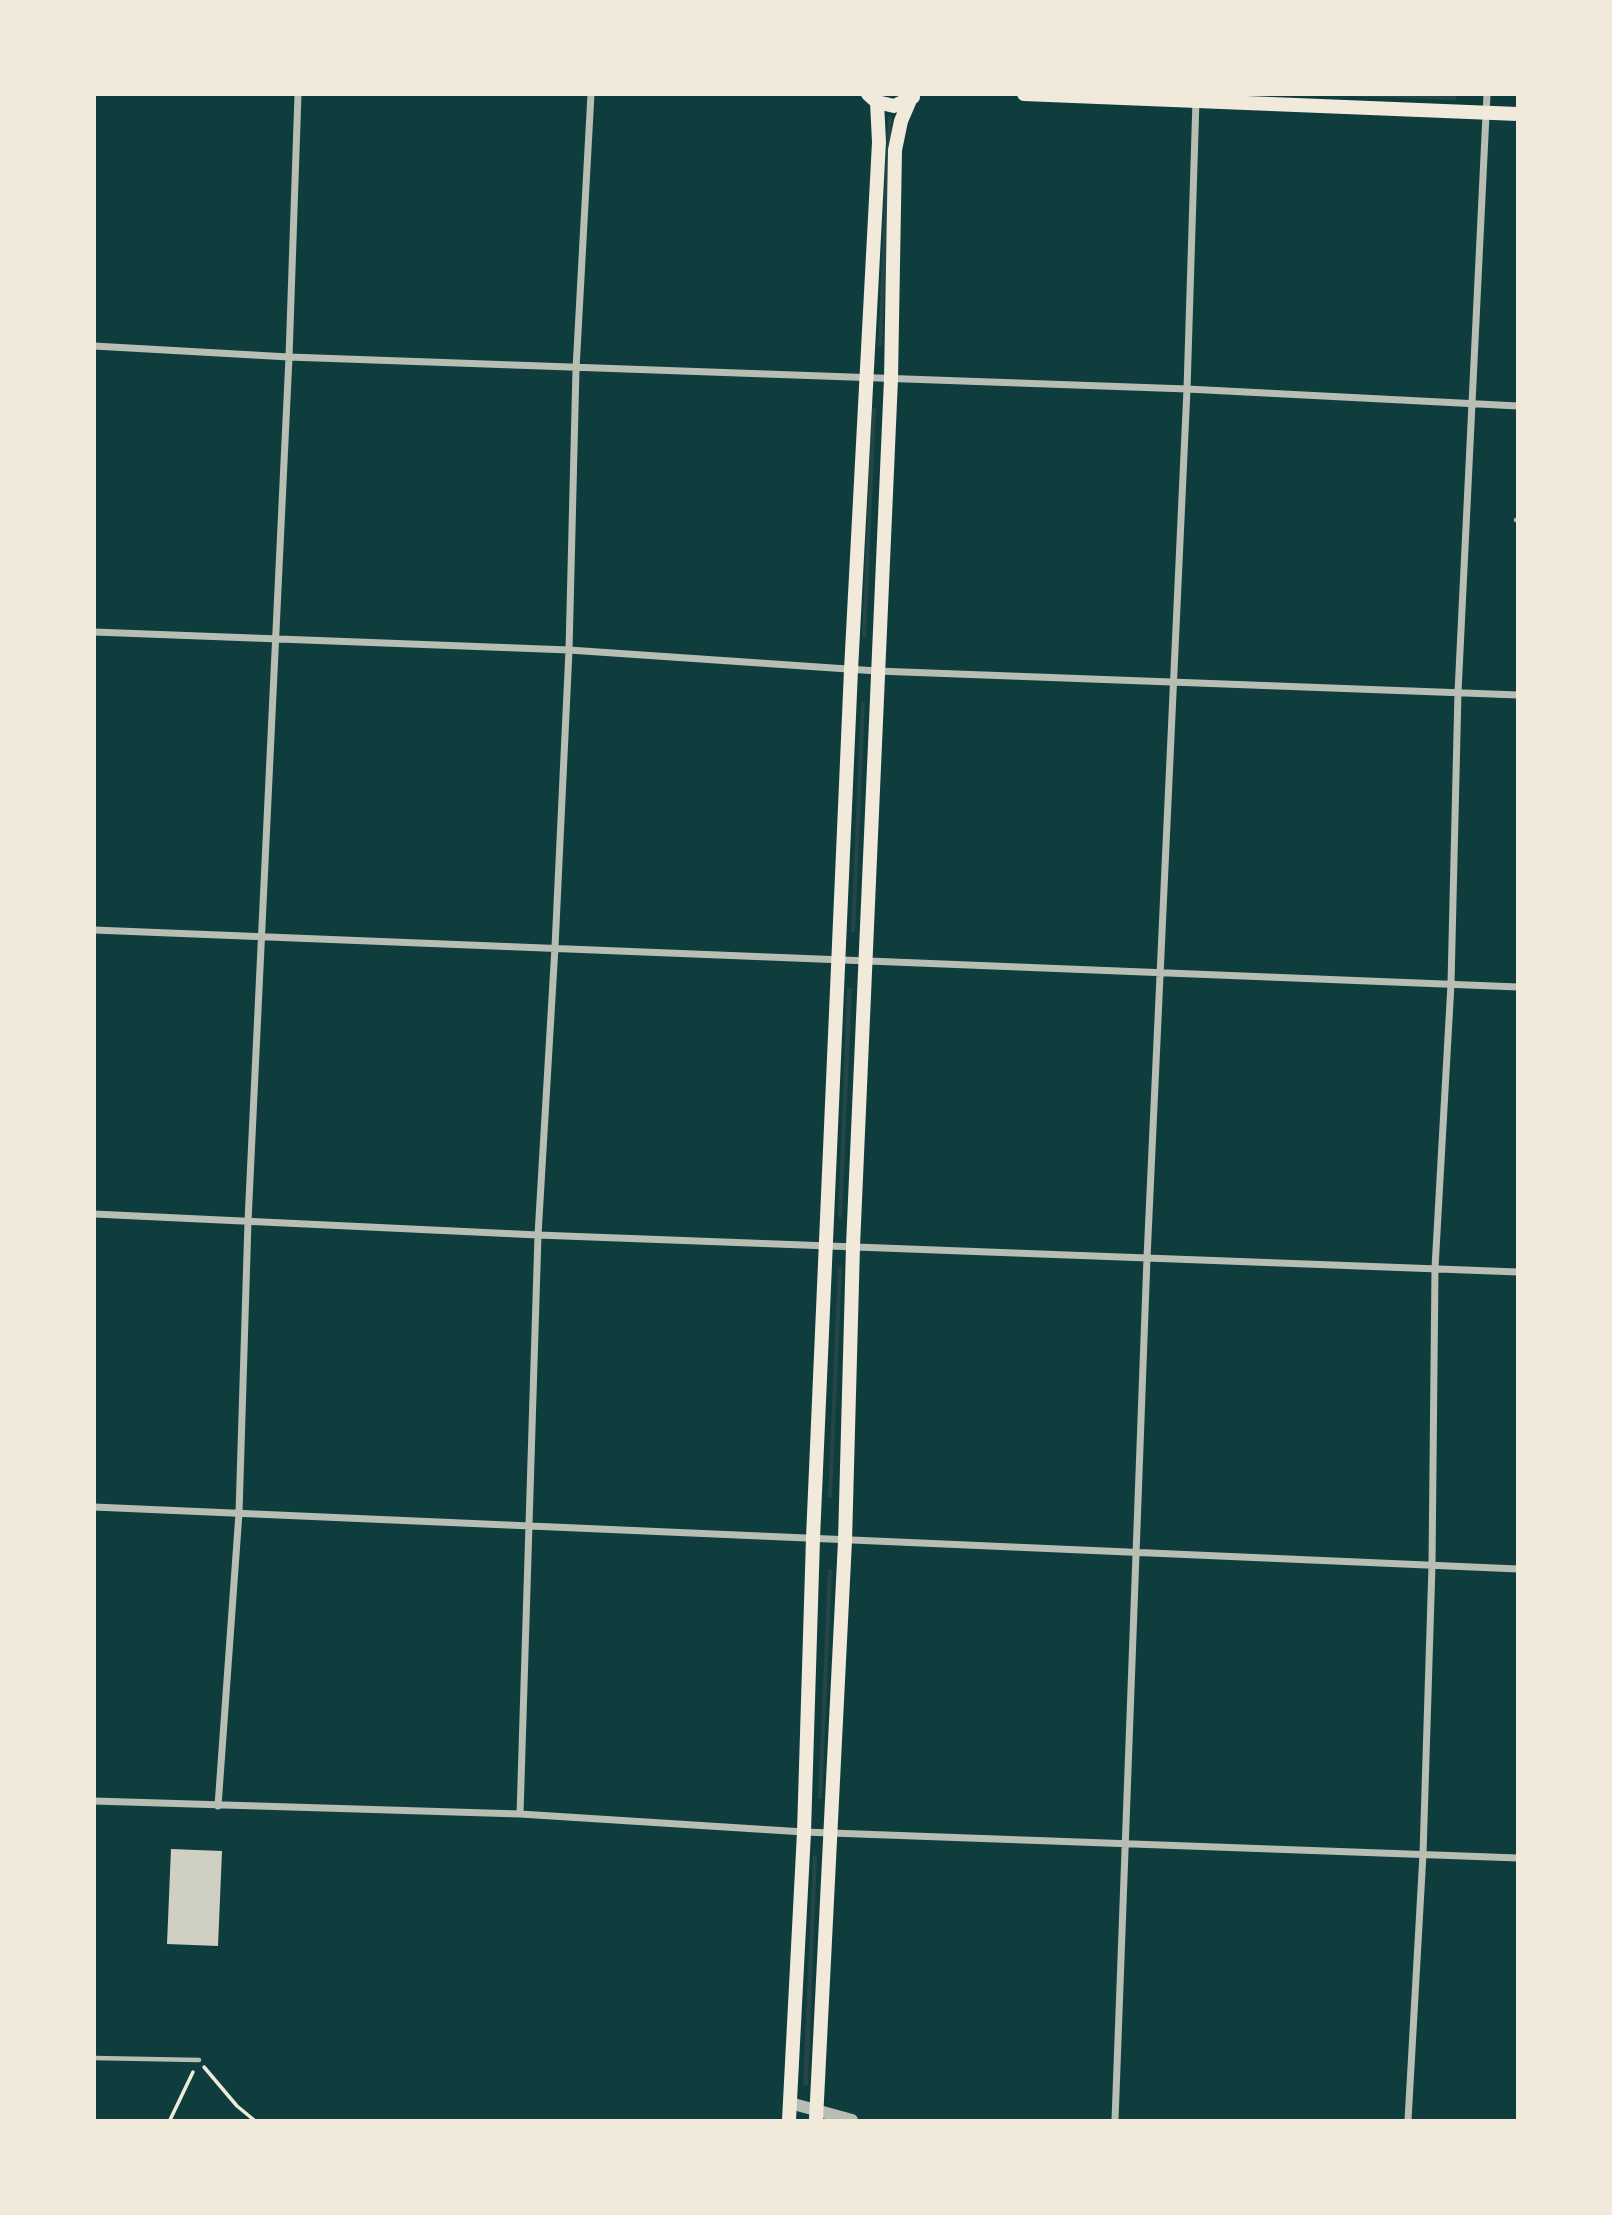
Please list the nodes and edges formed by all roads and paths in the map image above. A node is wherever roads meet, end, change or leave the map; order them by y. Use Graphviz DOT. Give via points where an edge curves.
graph roads {
  1 [pos="298,94"];
  2 [pos="592,94"];
  3 [pos="1024,94"];
  4 [pos="1487,94"];
  5 [pos="913,97"];
  6 [pos="1196,97"];
  7 [pos="872,98"];
  8 [pos="1486,113"];
  9 [pos="1517,114"];
  10 [pos="94,346"];
  11 [pos="289,357"];
  12 [pos="576,369"];
  13 [pos="866,379"];
  14 [pos="891,379"];
  15 [pos="1187,389"];
  16 [pos="1474,404"];
  17 [pos="1517,406"];
  18 [pos="94,632"];
  19 [pos="275,638"];
  20 [pos="569,650"];
  21 [pos="851,670"];
  22 [pos="877,671"];
  23 [pos="1173,684"];
  24 [pos="1458,692"];
  25 [pos="1517,695"];
  26 [pos="94,930"];
  27 [pos="261,934"];
  28 [pos="555,947"];
  29 [pos="838,958"];
  30 [pos="865,959"];
  31 [pos="1161,973"];
  32 [pos="1451,984"];
  33 [pos="1517,987"];
  34 [pos="94,1214"];
  35 [pos="248,1221"];
  36 [pos="538,1235"];
  37 [pos="826,1245"];
  38 [pos="853,1246"];
  39 [pos="1147,1258"];
  40 [pos="1436,1268"];
  41 [pos="1517,1272"];
  42 [pos="94,1507"];
  43 [pos="239,1513"];
  44 [pos="531,1524"];
  45 [pos="813,1538"];
  46 [pos="845,1541"];
  47 [pos="1137,1555"];
  48 [pos="1432,1565"];
  49 [pos="1517,1569"];
  50 [pos="94,1801"];
  51 [pos="218,1805"];
  52 [pos="520,1814"];
  53 [pos="804,1832"];
  54 [pos="828,1833"];
  55 [pos="1127,1844"];
  56 [pos="1423,1854"];
  57 [pos="1517,1858"];
  58 [pos="94,2059"];
  59 [pos="199,2060"];
  60 [pos="790,2103"];
  61 [pos="816,2116"];
  62 [pos="170,2120"];
  63 [pos="254,2120"];
  64 [pos="789,2120"];
  65 [pos="852,2120"];
  66 [pos="1115,2120"];
  67 [pos="1408,2120"];
  1 -- 11 [label="street"];
  2 -- 12 [label="street"];
  3 -- 6 [label="main road"];
  4 -- 8 [label="street"];
  5 -- 7 [label="main road" via="894,106"];
  5 -- 14 [label="main road" via="901,121 895,150"];
  6 -- 8 [label="main road"];
  6 -- 15 [label="street"];
  7 -- 13 [label="main road" via="879,142"];
  8 -- 9 [label="main road"];
  8 -- 16 [label="street"];
  10 -- 11 [label="street"];
  11 -- 12 [label="street"];
  11 -- 19 [label="street"];
  12 -- 13 [label="street"];
  12 -- 20 [label="street"];
  13 -- 14 [label="street"];
  13 -- 21 [label="main road"];
  14 -- 15 [label="street"];
  14 -- 22 [label="main road"];
  15 -- 16 [label="street"];
  15 -- 23 [label="street"];
  16 -- 17 [label="street"];
  16 -- 24 [label="street"];
  18 -- 19 [label="street"];
  19 -- 20 [label="street"];
  19 -- 27 [label="street"];
  20 -- 21 [label="street"];
  20 -- 28 [label="street"];
  21 -- 22 [label="street"];
  21 -- 29 [label="main road"];
  22 -- 23 [label="street"];
  22 -- 30 [label="main road"];
  23 -- 24 [label="street"];
  23 -- 31 [label="street"];
  24 -- 25 [label="street"];
  24 -- 32 [label="street"];
  26 -- 27 [label="street"];
  27 -- 28 [label="street"];
  27 -- 35 [label="street"];
  28 -- 29 [label="street"];
  28 -- 36 [label="street"];
  29 -- 30 [label="street"];
  29 -- 37 [label="main road"];
  30 -- 31 [label="street"];
  30 -- 38 [label="main road"];
  31 -- 32 [label="street"];
  31 -- 39 [label="street"];
  32 -- 33 [label="street"];
  32 -- 40 [label="street"];
  34 -- 35 [label="street"];
  35 -- 36 [label="street"];
  35 -- 43 [label="street"];
  36 -- 37 [label="street"];
  36 -- 44 [label="street"];
  37 -- 38 [label="street"];
  37 -- 45 [label="main road"];
  38 -- 39 [label="street"];
  38 -- 46 [label="main road"];
  39 -- 40 [label="street"];
  39 -- 47 [label="street"];
  40 -- 41 [label="street"];
  40 -- 48 [label="street"];
  42 -- 43 [label="street"];
  43 -- 44 [label="street"];
  43 -- 51 [label="street"];
  44 -- 45 [label="street"];
  44 -- 52 [label="street"];
  45 -- 46 [label="street"];
  45 -- 53 [label="main road"];
  46 -- 47 [label="street"];
  46 -- 54 [label="main road"];
  47 -- 48 [label="street"];
  47 -- 55 [label="street"];
  48 -- 49 [label="street"];
  48 -- 56 [label="street"];
  50 -- 51 [label="street"];
  51 -- 52 [label="street"];
  52 -- 53 [label="street"];
  53 -- 54 [label="street"];
  53 -- 60 [label="main road"];
  54 -- 55 [label="street"];
  54 -- 61 [label="main road"];
  55 -- 56 [label="street"];
  55 -- 66 [label="street"];
  56 -- 57 [label="street"];
  56 -- 67 [label="street"];
  58 -- 59 [label="lane"];
  59 -- 62 [label="path"];
  59 -- 63 [label="path"];
  60 -- 61 [label="street"];
  60 -- 64 [label="main road"];
  61 -- 65 [label="street"];
}
